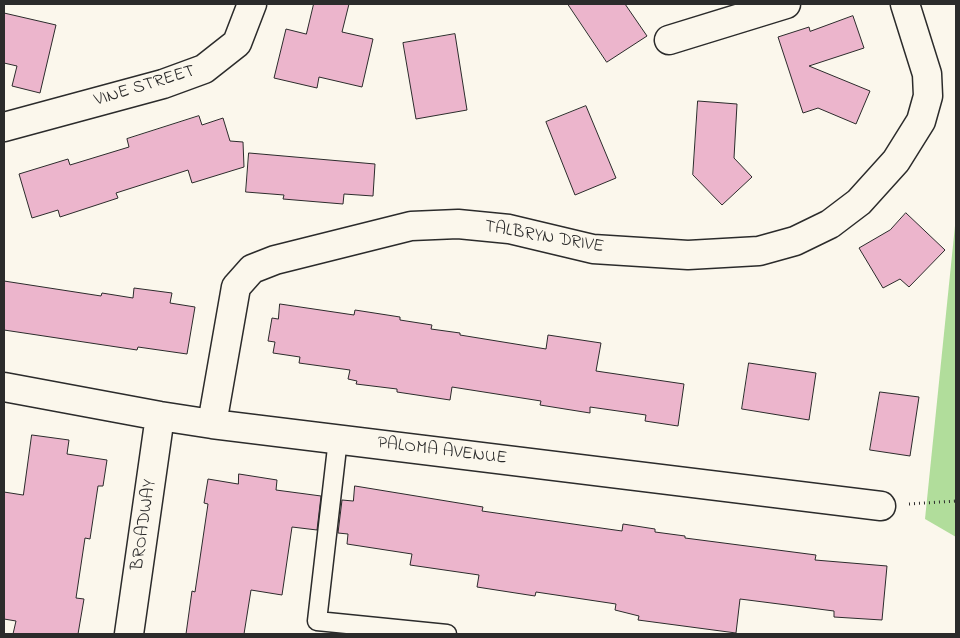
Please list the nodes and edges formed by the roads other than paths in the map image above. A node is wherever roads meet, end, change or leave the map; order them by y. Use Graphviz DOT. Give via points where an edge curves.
graph roads {
  1 [pos="252,4"];
  2 [pos="786,4"];
  3 [pos="905,4"];
  4 [pos="669,40"];
  5 [pos="4,127"];
  6 [pos="4,387"];
  7 [pos="160,416"];
  8 [pos="212,424"];
  9 [pos="338,439"];
  10 [pos="881,506"];
  11 [pos="316,627"];
  12 [pos="129,634"];
  13 [pos="448,634"];
  1 -- 5 [label="street, VINE STREET" via="237,43 204,69 163,84"];
  2 -- 4 [label="street"];
  3 -- 8 [label="street, TALBRYN DRIVE" via="928,74 928,96 921,121 896,161 859,202 830,224 795,241 759,251 688,255 593,249 509,228 458,224 411,226 275,260 252,269 236,287"];
  6 -- 7 [label="street, PALOMA AVENUE"];
  7 -- 8 [label="street, PALOMA AVENUE"];
  7 -- 12 [label="street, BROADWAY"];
  8 -- 9 [label="street, PALOMA AVENUE"];
  9 -- 10 [label="street, PALOMA AVENUE"];
  9 -- 11 [label="lane"];
  11 -- 13 [label="lane"];
}
